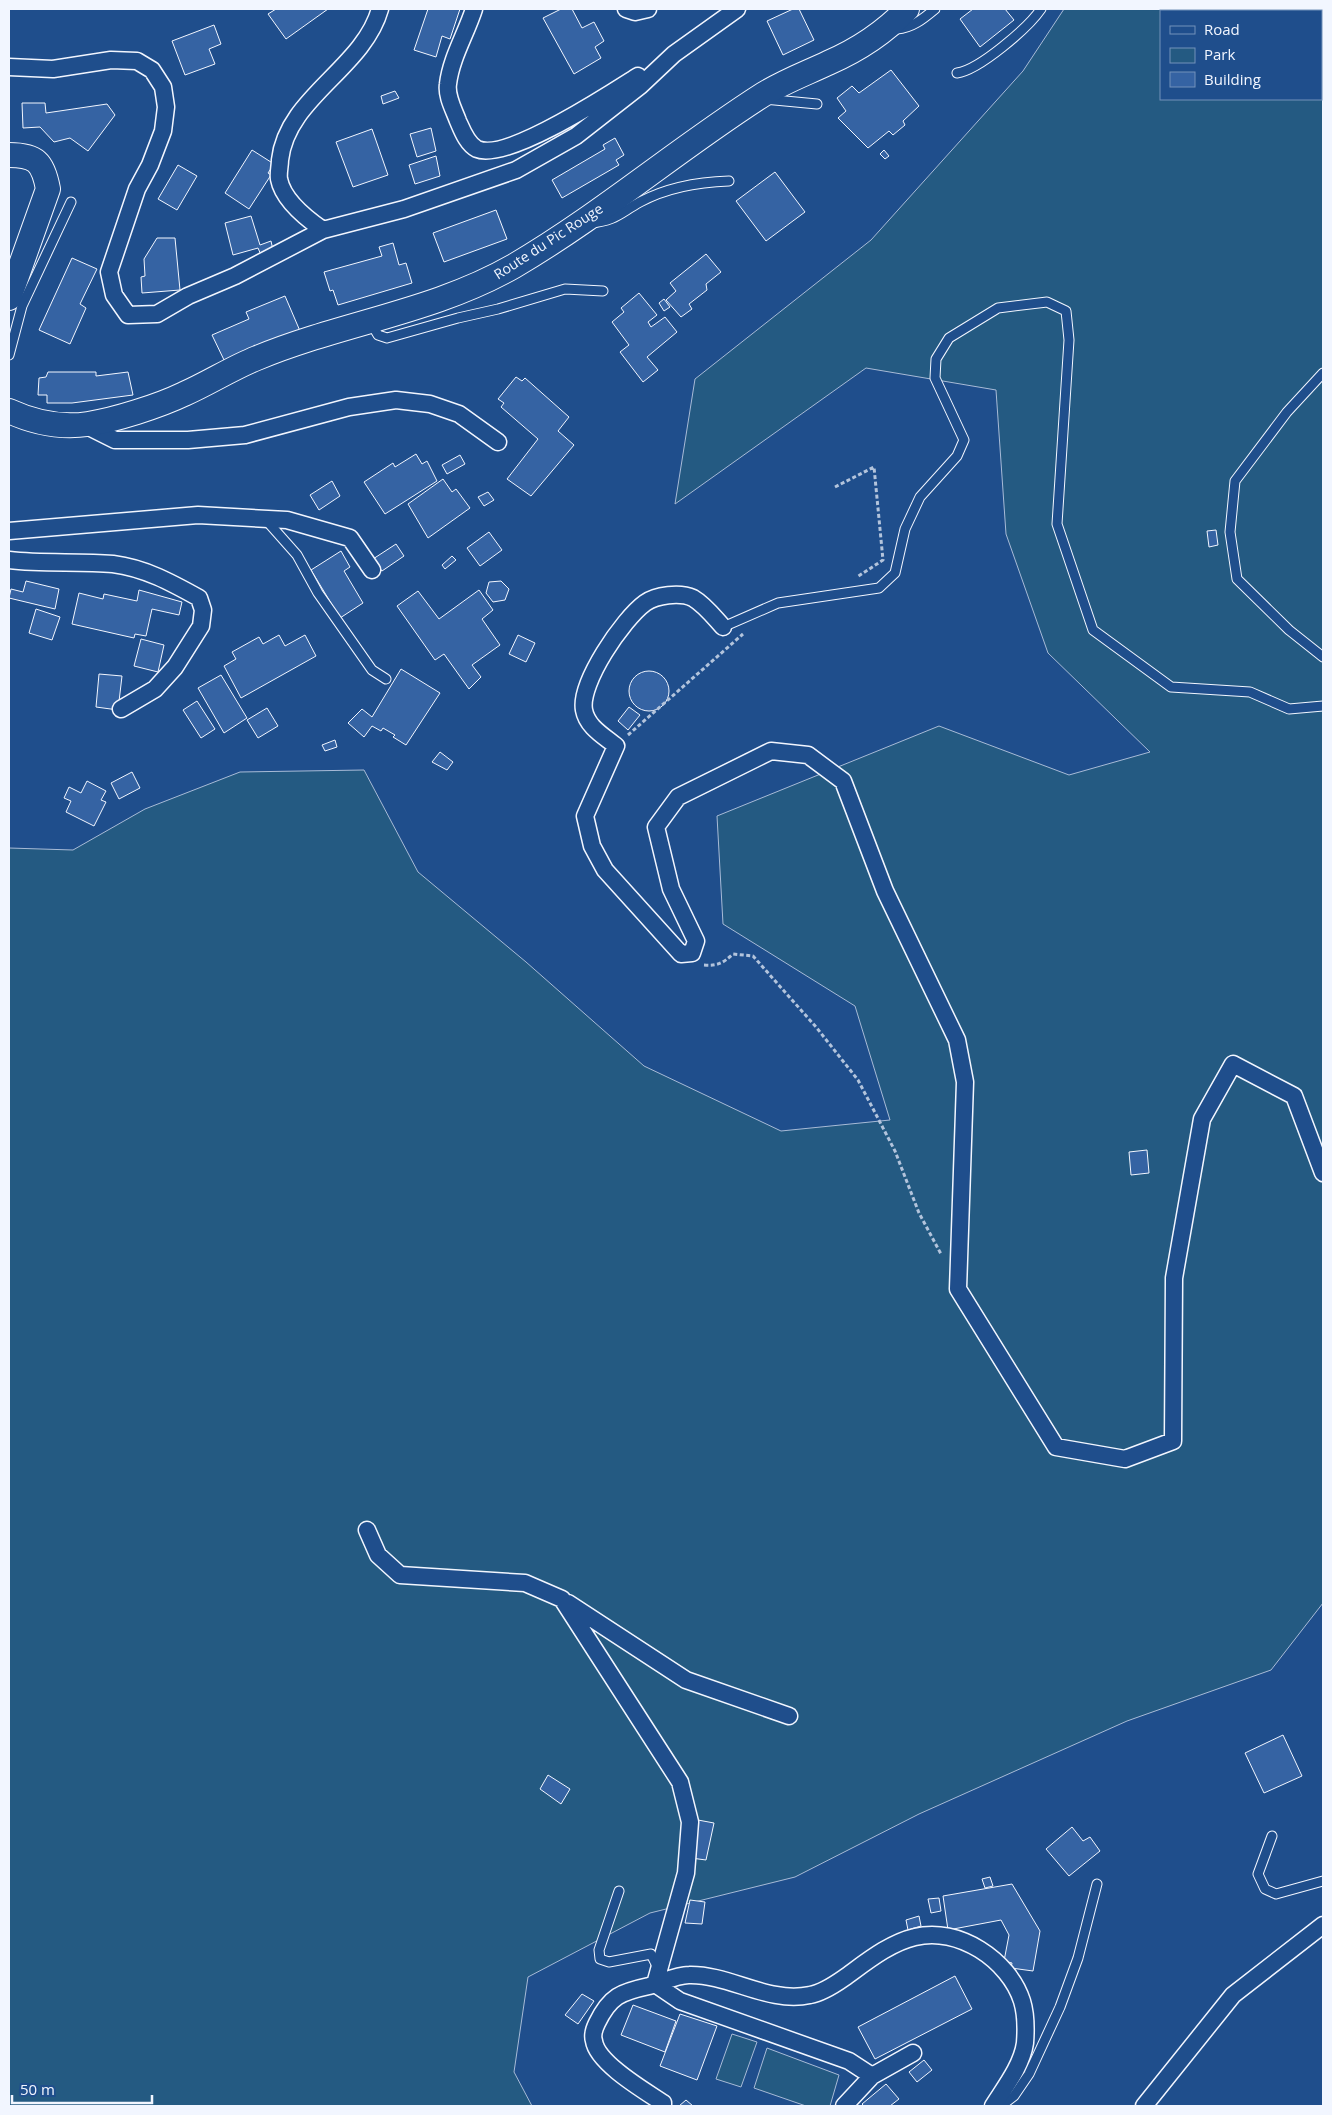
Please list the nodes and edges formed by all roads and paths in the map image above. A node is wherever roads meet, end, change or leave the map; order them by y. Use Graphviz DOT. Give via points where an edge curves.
graph roads {
  1 [pos="380,9"];
  2 [pos="474,9"];
  3 [pos="626,9"];
  4 [pos="648,9"];
  5 [pos="737,9"];
  6 [pos="935,9"];
  7 [pos="1041,9"];
  8 [pos="899,17"];
  9 [pos="674,54"];
  10 [pos="9,67"];
  11 [pos="956,73"];
  12 [pos="760,96"];
  13 [pos="817,104"];
  14 [pos="9,155"];
  15 [pos="729,181"];
  16 [pos="71,202"];
  17 [pos="576,225"];
  18 [pos="323,230"];
  19 [pos="603,292"];
  20 [pos="9,298"];
  21 [pos="370,320"];
  22 [pos="9,355"];
  23 [pos="1323,372"];
  24 [pos="9,411"];
  25 [pos="85,425"];
  26 [pos="498,442"];
  27 [pos="835,487"];
  28 [pos="266,520"];
  29 [pos="9,531"];
  30 [pos="9,560"];
  31 [pos="372,570"];
  32 [pos="839,594"];
  33 [pos="723,627"];
  34 [pos="748,629"];
  35 [pos="1323,657"];
  36 [pos="386,679"];
  37 [pos="1323,706"];
  38 [pos="121,710"];
  39 [pos="616,746"];
  40 [pos="692,953"];
  41 [pos="1323,1173"];
  42 [pos="958,1289"];
  43 [pos="367,1530"];
  44 [pos="562,1599"];
  45 [pos="788,1716"];
  46 [pos="1272,1836"];
  47 [pos="1323,1881"];
  48 [pos="1097,1884"];
  49 [pos="618,1891"];
  50 [pos="1323,1925"];
  51 [pos="657,1978"];
  52 [pos="913,2053"];
  53 [pos="872,2076"];
  54 [pos="663,2106"];
  55 [pos="844,2106"];
  56 [pos="993,2106"];
  57 [pos="1001,2106"];
  58 [pos="1144,2106"];
  1 -- 18 [label="street" via="361,46 290,127 281,151 279,178 282,188 291,202"];
  2 -- 9 [label="street" via="455,57 448,93 460,126 471,145 478,149 508,146 545,131"];
  3 -- 4 [label="street" via="635,12"];
  5 -- 9 [label="street"];
  6 -- 8 [label="lane" via="917,23 897,30"];
  7 -- 11 [label="lane" via="1006,44 981,63"];
  8 -- 12 [label="street, Route du Pic Rouge" via="865,44"];
  9 -- 18 [label="street" via="640,86 576,136 516,170 404,210"];
  10 -- 18 [label="street" via="53,69 111,60 137,61 152,70 163,87 166,107 163,131 137,188 108,272 114,295 128,316 157,314"];
  12 -- 13 [label="lane" via="766,100"];
  12 -- 17 [label="street, Route du Pic Rouge"];
  14 -- 20 [label="street" via="24,155 35,160 44,170 48,189"];
  15 -- 17 [label="lane" via="702,182 671,189 639,202 607,222"];
  16 -- 22 [label="lane" via="22,306"];
  17 -- 21 [label="street, Route du Pic Rouge" via="515,265 466,290"];
  19 -- 21 [label="lane" via="565,289 386,338 378,335"];
  21 -- 25 [label="street, Route du Pic Rouge" via="256,358 182,395"];
  23 -- 35 [label="lane" via="1287,412 1235,481 1230,532 1237,580 1289,630"];
  24 -- 25 [label="street, Route du Pic Rouge" via="53,425"];
  25 -- 26 [label="street" via="115,440 188,440 245,435 349,407 396,400 430,404 459,414"];
  27 -- 32 [label="path" via="874,467 883,560 862,572"];
  28 -- 29 [label="street" via="198,515"];
  28 -- 31 [label="street" via="287,520 350,538"];
  28 -- 36 [label="lane" via="297,555 318,593 372,670"];
  30 -- 38 [label="street" via="114,564 160,576 199,598 203,610 201,626 175,667 155,689"];
  32 -- 33 [label="lane" via="778,603"];
  32 -- 37 [label="lane" via="879,588 896,573 905,529 920,496 957,456 964,440 935,378 936,359 949,338 998,308 1047,302 1066,311 1069,340 1057,524 1093,630 1172,687 1250,692 1289,709"];
  33 -- 39 [label="street" via="692,598 669,595 646,603 620,630 600,657 587,688 584,710 593,729"];
  34 -- 39 [label="path"];
  39 -- 40 [label="street" via="585,816 592,846 605,870 660,932 681,954"];
  40 -- 42 [label="path" via="704,965 714,966 723,964 733,954 753,956 858,1080 895,1151 919,1214"];
  40 -- 42 [label="street" via="696,941 671,889 656,827 678,797 771,751 808,755 843,781 885,891 957,1040 965,1082"];
  41 -- 42 [label="street" via="1294,1096 1233,1064 1202,1119 1174,1278 1173,1442 1125,1459 1056,1447"];
  43 -- 44 [label="street" via="378,1555 400,1575 525,1583"];
  44 -- 45 [label="street" via="686,1680"];
  44 -- 51 [label="street" via="680,1782 690,1822 686,1873"];
  46 -- 47 [label="lane" via="1258,1874 1265,1889 1276,1894"];
  48 -- 57 [label="lane" via="1078,1958 1060,2007 1030,2074 1014,2096"];
  49 -- 51 [label="lane" via="599,1950 600,1959 609,1962 651,1954"];
  50 -- 58 [label="street" via="1233,1995"];
  51 -- 53 [label="street" via="680,2001 849,2061"];
  51 -- 54 [label="street" via="624,1991 611,2001 594,2030 594,2042 600,2054 615,2069"];
  51 -- 56 [label="street" via="687,1975 716,1978 767,1993 792,1997 812,1995 829,1988 896,1944 934,1934 951,1936 979,1949 1000,1965 1022,2001 1025,2044 1014,2073"];
  52 -- 53 [label="street"];
  53 -- 55 [label="street"];
}
